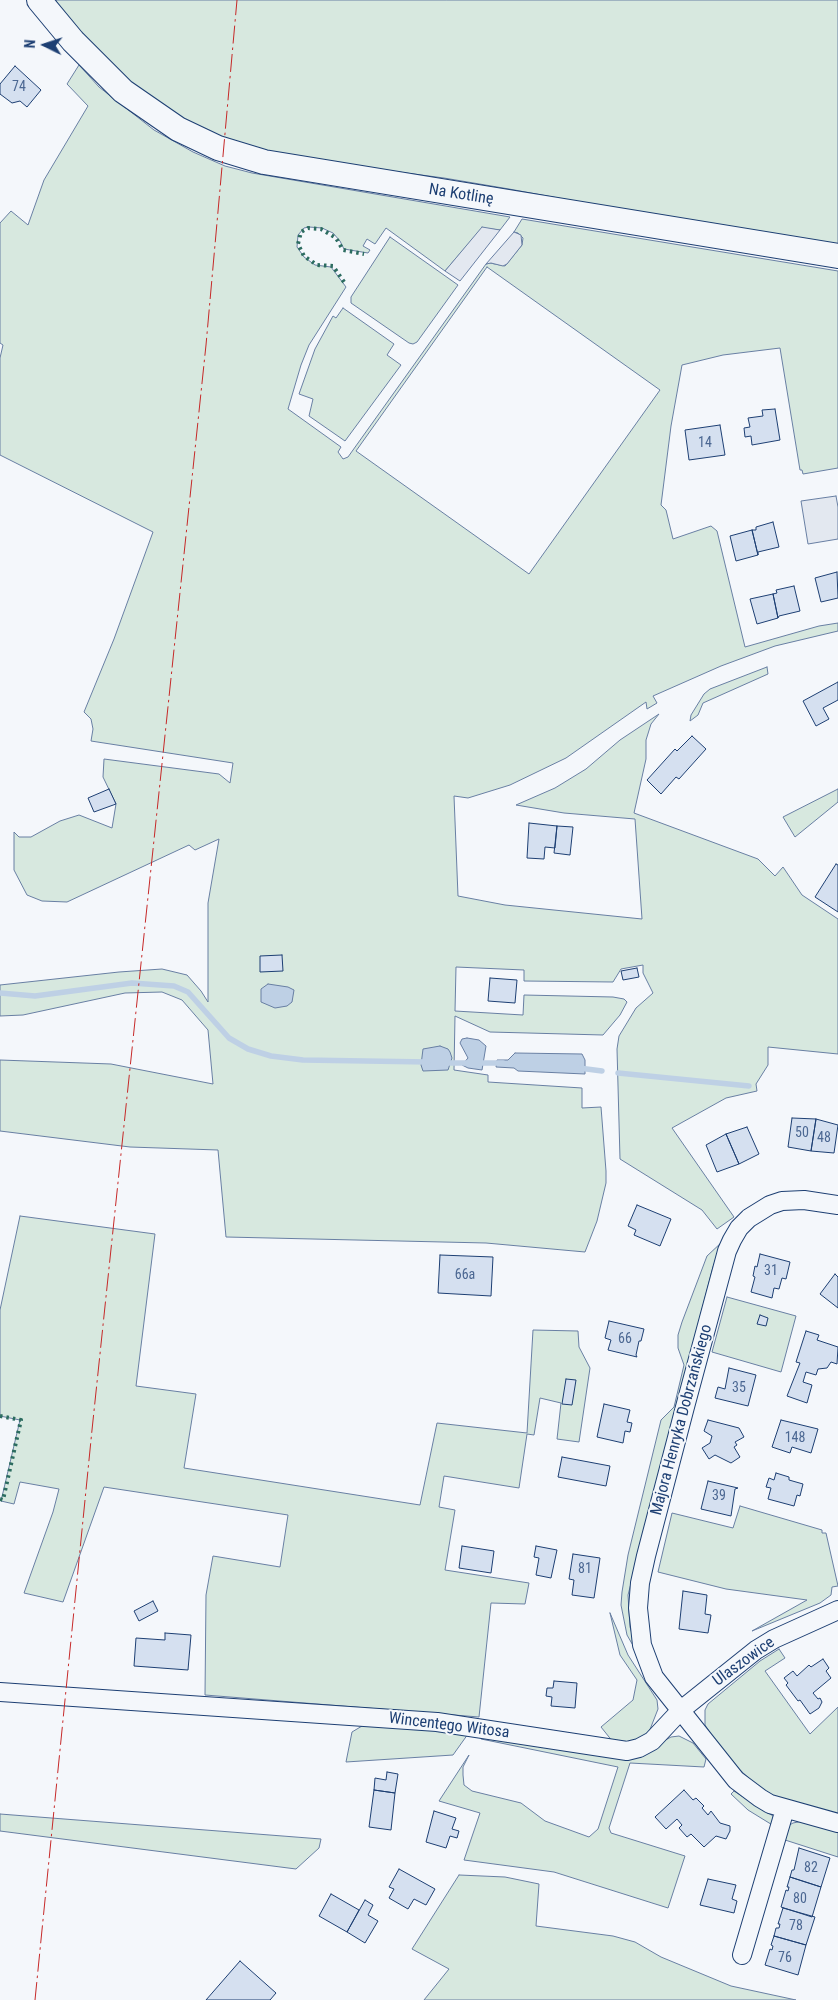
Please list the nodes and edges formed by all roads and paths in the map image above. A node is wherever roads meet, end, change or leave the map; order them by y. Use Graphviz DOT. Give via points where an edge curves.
graph roads {
  1 [pos="39,0"];
  2 [pos="838,256"];
  3 [pos="838,1205"];
  4 [pos="838,1610"];
  5 [pos="0,1692"];
  6 [pos="681,1710"];
  7 [pos="785,1808"];
  8 [pos="838,1822"];
  9 [pos="742,1955"];
  1 -- 2 [label="street, Na Kotlinę" via="106,76 178,129 218,148 264,162"];
  3 -- 6 [label="street, Majora Henryka Dobrzańskiego" via="804,1200 770,1205 739,1228 727,1251 646,1556 639,1596 640,1633 650,1668"];
  4 -- 6 [label="street, Ulaszowice" via="756,1650"];
  5 -- 6 [label="street, Wincentego Witosa" via="437,1722 627,1751 652,1741"];
  6 -- 7 [label="street" via="736,1780 760,1798"];
  7 -- 8 [label="street"];
  7 -- 9 [label="street"];
}
